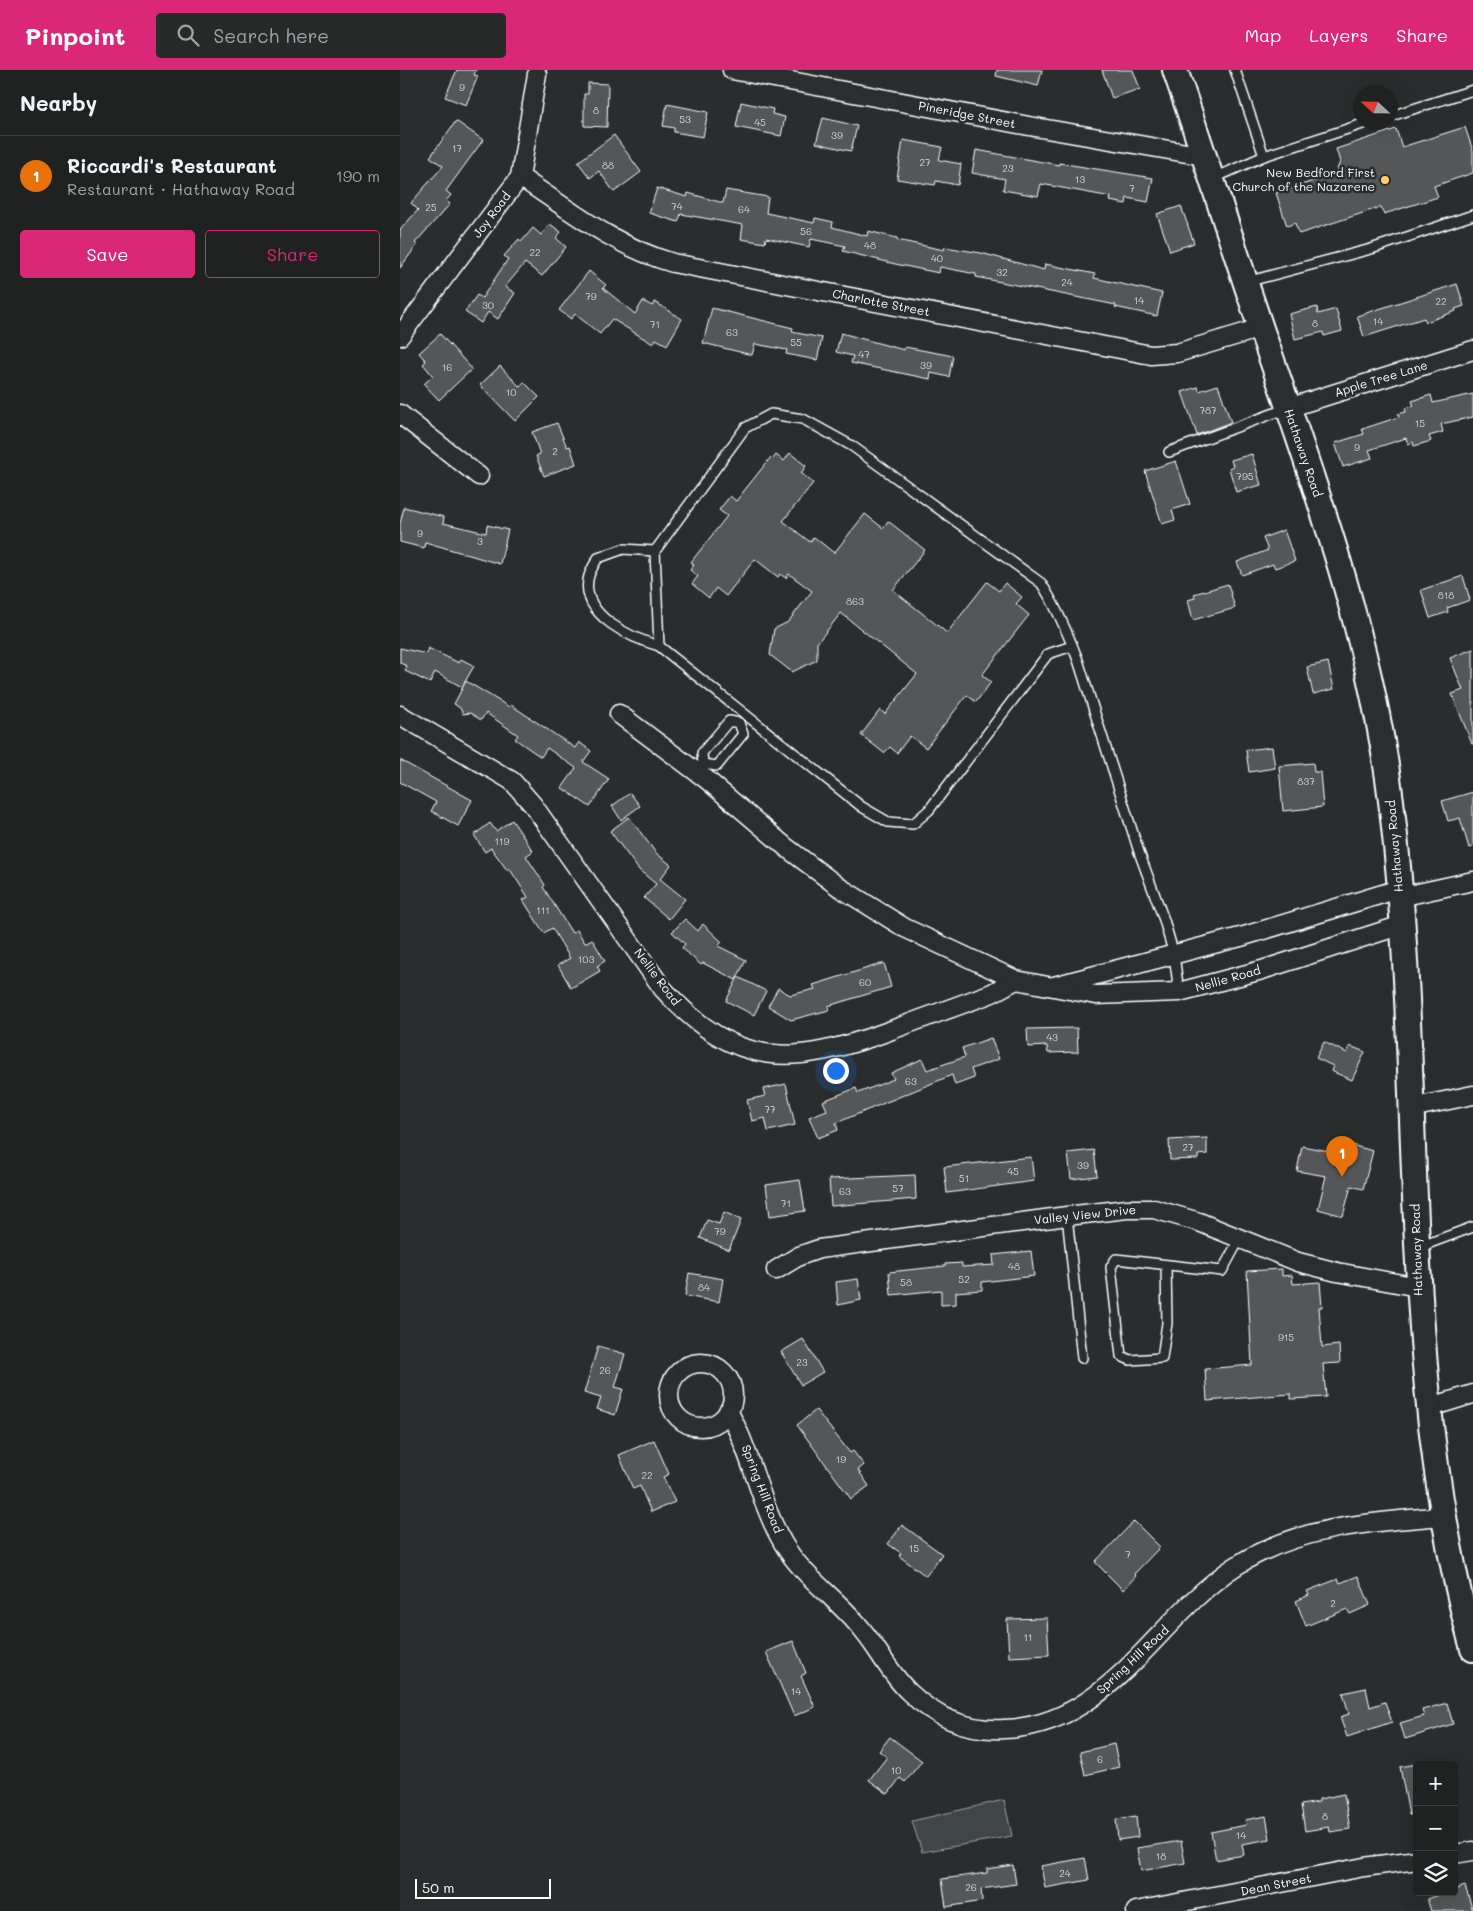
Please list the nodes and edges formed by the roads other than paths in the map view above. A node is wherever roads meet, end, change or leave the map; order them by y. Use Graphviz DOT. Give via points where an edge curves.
graph roads {
  1 [pos="732,70"];
  2 [pos="1175,70"];
  3 [pos="1235,70"];
  4 [pos="537,74"];
  5 [pos="1473,90"];
  6 [pos="1398,113"];
  7 [pos="1353,127"];
  8 [pos="1204,156"];
  9 [pos="1264,156"];
  10 [pos="520,177"];
  11 [pos="1212,179"];
  12 [pos="1473,215"];
  13 [pos="1245,282"];
  14 [pos="1261,328"];
  15 [pos="400,336"];
  16 [pos="1473,350"];
  17 [pos="1288,408"];
  18 [pos="400,414"];
  19 [pos="1169,452"];
  20 [pos="479,476"];
  21 [pos="655,551"];
  22 [pos="659,646"];
  23 [pos="1072,646"];
  24 [pos="619,714"];
  25 [pos="745,714"];
  26 [pos="400,715"];
  27 [pos="739,723"];
  28 [pos="700,768"];
  29 [pos="1473,881"];
  30 [pos="1399,893"];
  31 [pos="1402,925"];
  32 [pos="1174,955"];
  33 [pos="1016,980"];
  34 [pos="1048,988"];
  35 [pos="1178,992"];
  36 [pos="1473,1095"];
  37 [pos="1411,1108"];
  38 [pos="1067,1216"];
  39 [pos="1473,1228"];
  40 [pos="1240,1238"];
  41 [pos="1417,1248"];
  42 [pos="1166,1266"];
  43 [pos="776,1270"];
  44 [pos="1418,1287"];
  45 [pos="1082,1358"];
  46 [pos="1473,1394"];
  47 [pos="1428,1408"];
  48 [pos="728,1411"];
  49 [pos="1443,1516"];
  50 [pos="1466,1596"];
  51 [pos="1473,1649"];
  52 [pos="1473,1852"];
  53 [pos="1458,1854"];
  54 [pos="1413,1861"];
  55 [pos="1136,1911"];
  1 -- 8 [label="street, Pineridge Street"];
  2 -- 8 [label="main road, Hathaway Road"];
  3 -- 9 [label="lane"];
  4 -- 10 [label="street, Joy Road"];
  5 -- 6 [label="lane"];
  7 -- 9 [label="lane"];
  8 -- 11 [label="main road, Hathaway Road"];
  9 -- 11 [label="lane"];
  10 -- 14 [label="street, Charlotte Street" via="614,239 649,256 673,263 1151,355 1177,353"];
  10 -- 15 [label="street, Joy Road"];
  11 -- 13 [label="main road, Hathaway Road"];
  12 -- 13 [label="lane" via="1370,248"];
  13 -- 14 [label="main road, Hathaway Road"];
  14 -- 17 [label="main road, Hathaway Road"];
  16 -- 17 [label="street, Apple Tree Lane"];
  17 -- 19 [label="lane"];
  17 -- 30 [label="main road, Hathaway Road" via="1332,541 1371,690 1387,769"];
  18 -- 20 [label="street"];
  21 -- 22 [label="lane"];
  21 -- 22 [label="lane" via="624,549 598,558 588,580 588,593 594,608 608,620 630,636"];
  21 -- 23 [label="lane" via="745,428 771,414 803,419 852,446 1041,583"];
  22 -- 25 [label="lane"];
  23 -- 25 [label="lane" via="1048,654 929,810 913,824 888,822 862,807"];
  23 -- 32 [label="lane"];
  24 -- 28 [label="street"];
  25 -- 27 [label="lane"];
  26 -- 33 [label="street, Nellie Road" via="512,781 533,805 663,989 686,1015 734,1044 760,1053 792,1056 830,1051 992,993"];
  27 -- 28 [label="lane" via="729,720 702,753"];
  27 -- 28 [label="lane" via="743,734 717,766"];
  28 -- 33 [label="street" via="787,848 861,901 906,928"];
  29 -- 30 [label="street"];
  30 -- 31 [label="main road, Hathaway Road"];
  30 -- 32 [label="street, Nellie Road"];
  31 -- 35 [label="street, Nellie Road" via="1262,970"];
  31 -- 37 [label="main road, Hathaway Road"];
  32 -- 34 [label="street, Nellie Road"];
  32 -- 35 [label="lane"];
  33 -- 34 [label="street, Nellie Road"];
  34 -- 35 [label="street, Nellie Road" via="1096,995"];
  36 -- 37 [label="street"];
  37 -- 41 [label="main road, Hathaway Road"];
  38 -- 40 [label="street, Valley View Drive" via="1154,1209 1177,1214"];
  38 -- 43 [label="street, Valley View Drive" via="819,1249"];
  38 -- 45 [label="lane"];
  39 -- 41 [label="lane"];
  40 -- 42 [label="lane" via="1222,1271"];
  40 -- 44 [label="street, Valley View Drive" via="1298,1262"];
  41 -- 44 [label="main road, Hathaway Road"];
  42 -- 42 [label="lane" via="1116,1259 1111,1267 1121,1356 1130,1360 1162,1358 1167,1324"];
  44 -- 47 [label="main road, Hathaway Road"];
  46 -- 47 [label="street"];
  47 -- 49 [label="main road, Hathaway Road"];
  48 -- 49 [label="street, Spring Hill Road" via="747,1448 775,1528 794,1560 856,1621 907,1690 940,1715 977,1728 1010,1729 1042,1723 1088,1702 1129,1667 1213,1583 1255,1555 1328,1530"];
  49 -- 50 [label="main road, Hathaway Road"];
  50 -- 51 [label="main road, Hathaway Road"];
  52 -- 53 [label="street"];
  54 -- 55 [label="street, Dean Street"];
}
